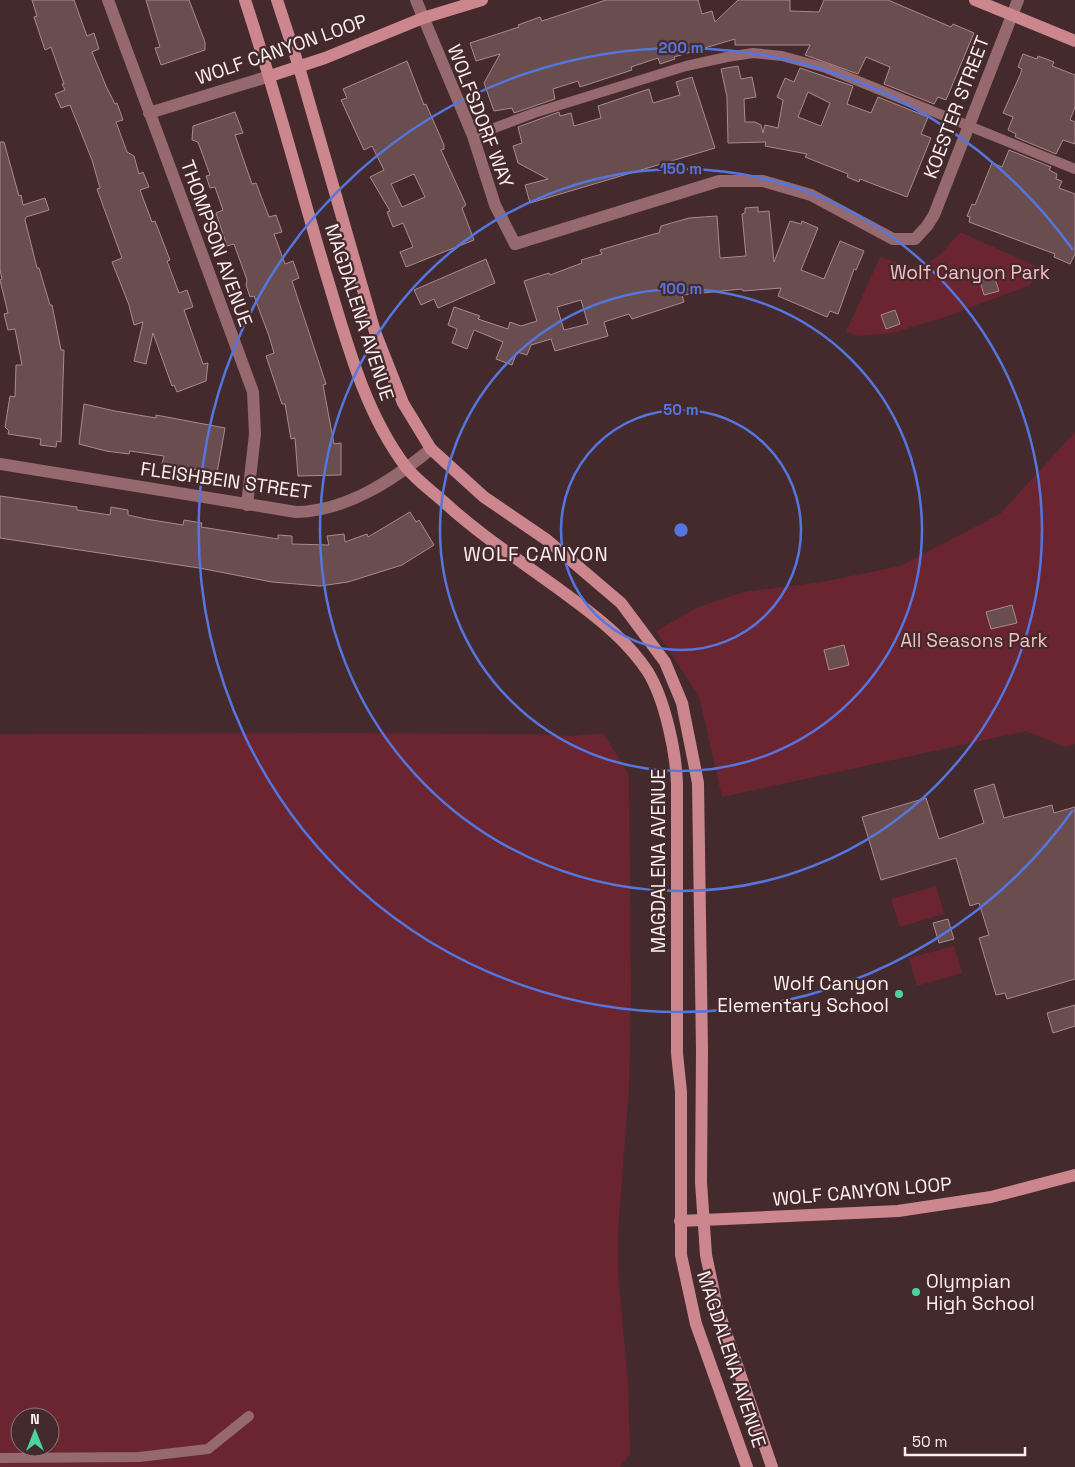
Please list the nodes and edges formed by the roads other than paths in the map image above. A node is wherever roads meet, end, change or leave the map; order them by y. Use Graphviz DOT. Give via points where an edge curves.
graph roads {
  1 [pos="108,0"];
  2 [pos="245,0"];
  3 [pos="277,0"];
  4 [pos="416,0"];
  5 [pos="482,0"];
  6 [pos="976,0"];
  7 [pos="1018,0"];
  8 [pos="1011,16"];
  9 [pos="423,18"];
  10 [pos="1075,41"];
  11 [pos="299,67"];
  12 [pos="270,76"];
  13 [pos="149,113"];
  14 [pos="969,126"];
  15 [pos="473,136"];
  16 [pos="1075,169"];
  17 [pos="515,244"];
  18 [pos="431,449"];
  19 [pos="0,464"];
  20 [pos="407,468"];
  21 [pos="247,505"];
  22 [pos="1075,1175"];
  23 [pos="703,1220"];
  24 [pos="680,1221"];
  25 [pos="249,1416"];
  26 [pos="0,1458"];
  27 [pos="747,1467"];
  28 [pos="772,1467"];
  1 -- 13 [label="street, THOMPSON AVENUE"];
  2 -- 12 [label="street, MAGDALENA AVENUE"];
  3 -- 11 [label="street, MAGDALENA AVENUE"];
  4 -- 9 [label="street, WOLFSDORF WAY"];
  5 -- 9 [label="street, WOLF CANYON LOOP"];
  6 -- 8 [label="street"];
  7 -- 8 [label="street, KOESTER STREET"];
  8 -- 10 [label="street"];
  8 -- 14 [label="street, KOESTER STREET"];
  9 -- 11 [label="street, WOLF CANYON LOOP"];
  9 -- 15 [label="street, WOLFSDORF WAY"];
  11 -- 12 [label="street, WOLF CANYON LOOP"];
  11 -- 18 [label="street, MAGDALENA AVENUE" via="375,332 403,403"];
  12 -- 13 [label="street, WOLF CANYON LOOP"];
  12 -- 20 [label="street, MAGDALENA AVENUE" via="346,342 376,416"];
  13 -- 21 [label="street, THOMPSON AVENUE" via="253,392 255,434"];
  14 -- 15 [label="lane" via="826,68 782,56 753,53 686,66 534,113"];
  14 -- 16 [label="lane"];
  14 -- 17 [label="street, KOESTER STREET" via="928,226 915,238 893,239 811,196 763,181 719,181"];
  15 -- 17 [label="street, WOLFSDORF WAY" via="496,205"];
  18 -- 20 [label="street, FLEISHBEIN STREET"];
  18 -- 23 [label="street, MAGDALENA AVENUE" via="484,498 546,540 621,603 665,662 682,703 698,783"];
  19 -- 21 [label="street, FLEISHBEIN STREET"];
  20 -- 21 [label="street, FLEISHBEIN STREET" via="355,498 316,512"];
  20 -- 24 [label="street, MAGDALENA AVENUE" via="465,522 528,565 627,644 649,674 664,713 676,759 677,784"];
  22 -- 23 [label="street, WOLF CANYON LOOP" via="991,1197 898,1211"];
  23 -- 24 [label="street, WOLF CANYON LOOP"];
  23 -- 28 [label="street, MAGDALENA AVENUE" via="706,1255 717,1307"];
  24 -- 27 [label="street, MAGDALENA AVENUE" via="686,1288"];
  25 -- 26 [label="lane" via="208,1449 139,1457"];
}
